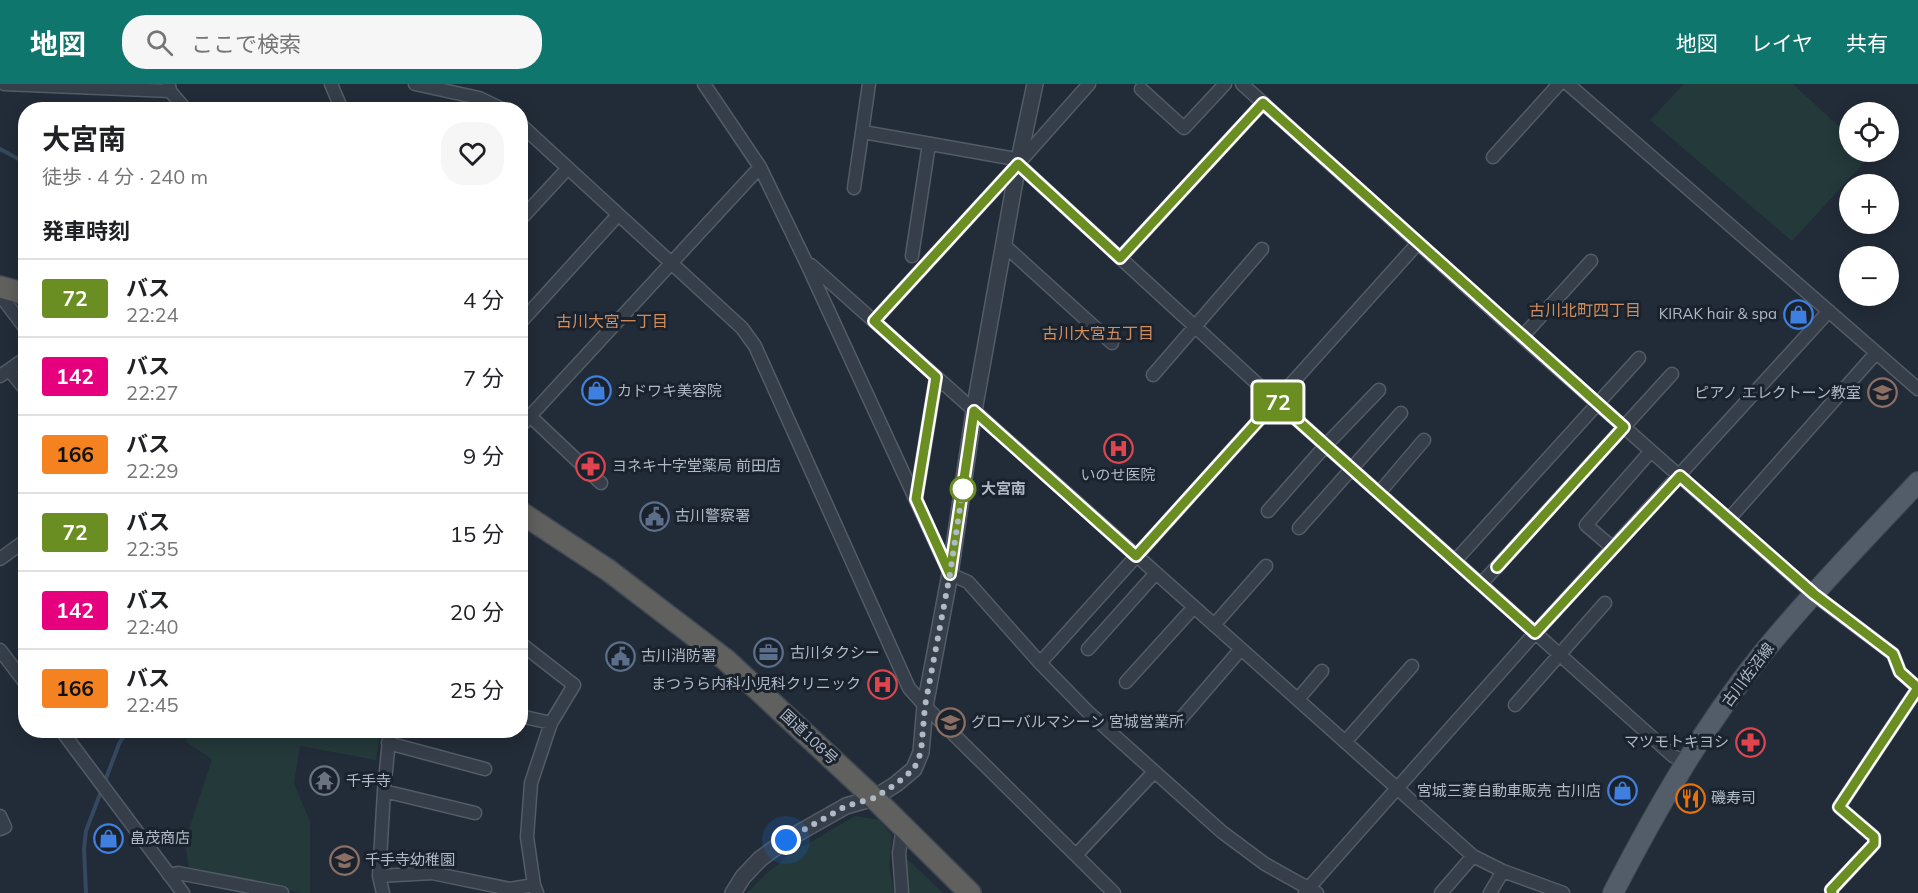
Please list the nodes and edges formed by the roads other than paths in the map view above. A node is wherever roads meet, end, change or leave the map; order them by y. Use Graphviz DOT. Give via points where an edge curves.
graph roads {
  1 [pos="4,84"];
  2 [pos="331,84"];
  3 [pos="415,84"];
  4 [pos="475,84"];
  5 [pos="704,84"];
  6 [pos="869,84"];
  7 [pos="1035,84"];
  8 [pos="1089,84"];
  9 [pos="1225,84"];
  10 [pos="1242,84"];
  11 [pos="1559,84"];
  12 [pos="1569,84"];
  13 [pos="169,87"];
  14 [pos="1141,89"];
  15 [pos="479,98"];
  16 [pos="180,102"];
  17 [pos="339,102"];
  18 [pos="487,102"];
  19 [pos="1263,103"];
  20 [pos="528,131"];
  21 [pos="862,132"];
  22 [pos="929,144"];
  23 [pos="1493,157"];
  24 [pos="1018,164"];
  25 [pos="760,166"];
  26 [pos="568,168"];
  27 [pos="854,188"];
  28 [pos="528,211"];
  29 [pos="618,215"];
  30 [pos="1418,243"];
  31 [pos="1004,245"];
  32 [pos="1262,249"];
  33 [pos="912,256"];
  34 [pos="1120,258"];
  35 [pos="806,260"];
  36 [pos="1591,261"];
  37 [pos="671,263"];
  38 [pos="0,287"];
  39 [pos="18,292"];
  40 [pos="0,294"];
  41 [pos="1829,311"];
  42 [pos="528,314"];
  43 [pos="18,318"];
  44 [pos="874,321"];
  45 [pos="1194,327"];
  46 [pos="1522,337"];
  47 [pos="1112,343"];
  48 [pos="1876,353"];
  49 [pos="1639,358"];
  50 [pos="18,363"];
  51 [pos="4,373"];
  52 [pos="1672,374"];
  53 [pos="1153,375"];
  54 [pos="936,377"];
  55 [pos="18,384"];
  56 [pos="1918,389"];
  57 [pos="1379,390"];
  58 [pos="1276,401"];
  59 [pos="1598,404"];
  60 [pos="974,411"];
  61 [pos="1401,413"];
  62 [pos="530,416"];
  63 [pos="1624,427"];
  64 [pos="1424,440"];
  65 [pos="1326,445"];
  66 [pos="1651,451"];
  67 [pos="1352,469"];
  68 [pos="1680,476"];
  69 [pos="602,483"];
  70 [pos="1918,483"];
  71 [pos="1378,493"];
  72 [pos="916,499"];
  73 [pos="1268,511"];
  74 [pos="528,517"];
  75 [pos="1729,519"];
  76 [pos="1299,528"];
  77 [pos="18,546"];
  78 [pos="1613,548"];
  79 [pos="1136,556"];
  80 [pos="0,559"];
  81 [pos="1455,561"];
  82 [pos="1266,566"];
  83 [pos="1156,573"];
  84 [pos="950,574"];
  85 [pos="1481,584"];
  86 [pos="1814,594"];
  87 [pos="1605,603"];
  88 [pos="1194,607"];
  89 [pos="1214,625"];
  90 [pos="1535,633"];
  91 [pos="528,649"];
  92 [pos="1088,649"];
  93 [pos="1241,649"];
  94 [pos="0,650"];
  95 [pos="1560,655"];
  96 [pos="1040,663"];
  97 [pos="1412,666"];
  98 [pos="1322,671"];
  99 [pos="18,674"];
  100 [pos="1126,682"];
  101 [pos="1918,688"];
  102 [pos="1298,699"];
  103 [pos="1515,705"];
  104 [pos="925,706"];
  105 [pos="528,718"];
  106 [pos="1178,722"];
  107 [pos="551,723"];
  108 [pos="66,738"];
  109 [pos="389,738"];
  110 [pos="392,738"];
  111 [pos="1345,742"];
  112 [pos="1686,762"];
  113 [pos="485,769"];
  114 [pos="1154,772"];
  115 [pos="1397,788"];
  116 [pos="384,791"];
  117 [pos="874,798"];
  118 [pos="475,813"];
  119 [pos="0,816"];
  120 [pos="903,827"];
  121 [pos="0,829"];
  122 [pos="1076,855"];
  123 [pos="1473,856"];
  124 [pos="1503,871"];
  125 [pos="169,875"];
  126 [pos="380,876"];
  127 [pos="536,889"];
  128 [pos="1310,891"];
  129 [pos="183,893"];
  130 [pos="282,893"];
  131 [pos="383,893"];
  132 [pos="733,893"];
  133 [pos="902,893"];
  134 [pos="970,893"];
  135 [pos="1114,893"];
  136 [pos="1441,893"];
  137 [pos="1490,893"];
  138 [pos="1563,893"];
  139 [pos="1613,893"];
  140 [pos="1832,893"];
  1 -- 13 [label="street"];
  2 -- 17 [label="street"];
  3 -- 15 [label="street"];
  4 -- 15 [label="street"];
  5 -- 25 [label="street"];
  6 -- 21 [label="street"];
  7 -- 24 [label="street"];
  8 -- 24 [label="street"];
  9 -- 14 [label="street" via="1184,128"];
  10 -- 19 [label="street"];
  11 -- 23 [label="street"];
  12 -- 41 [label="street"];
  13 -- 16 [label="street"];
  15 -- 18 [label="street"];
  19 -- 30 [label="street"];
  19 -- 34 [label="street"];
  20 -- 26 [label="street"];
  21 -- 22 [label="street"];
  21 -- 27 [label="street"];
  22 -- 24 [label="street" via="1010,158"];
  22 -- 33 [label="street"];
  24 -- 31 [label="street"];
  24 -- 34 [label="street"];
  24 -- 44 [label="street"];
  25 -- 35 [label="street"];
  25 -- 37 [label="street"];
  26 -- 28 [label="street"];
  26 -- 29 [label="street"];
  29 -- 37 [label="street"];
  29 -- 42 [label="street"];
  30 -- 46 [label="street"];
  30 -- 58 [label="street"];
  31 -- 47 [label="street"];
  31 -- 60 [label="street"];
  32 -- 45 [label="street"];
  34 -- 45 [label="street"];
  35 -- 44 [label="street"];
  35 -- 72 [label="street"];
  36 -- 46 [label="street"];
  37 -- 62 [label="street"];
  37 -- 104 [label="street" via="742,328 755,346 909,688"];
  38 -- 39 [label="highway"];
  40 -- 43 [label="street"];
  41 -- 48 [label="street"];
  41 -- 68 [label="street"];
  44 -- 54 [label="street"];
  45 -- 53 [label="street"];
  45 -- 58 [label="street"];
  46 -- 59 [label="street"];
  48 -- 56 [label="street"];
  48 -- 75 [label="street"];
  49 -- 59 [label="street"];
  50 -- 51 [label="street"];
  51 -- 55 [label="street"];
  52 -- 63 [label="street"];
  54 -- 60 [label="street"];
  54 -- 72 [label="street"];
  57 -- 65 [label="street"];
  58 -- 65 [label="street"];
  58 -- 79 [label="street"];
  59 -- 63 [label="street"];
  59 -- 81 [label="street"];
  60 -- 79 [label="street"];
  60 -- 84 [label="street"];
  61 -- 67 [label="street"];
  62 -- 69 [label="street"];
  63 -- 66 [label="street"];
  63 -- 85 [label="street"];
  64 -- 71 [label="street"];
  65 -- 67 [label="street"];
  65 -- 73 [label="street"];
  66 -- 68 [label="street"];
  66 -- 78 [label="street" via="1586,525"];
  67 -- 71 [label="street"];
  67 -- 76 [label="street"];
  68 -- 75 [label="street"];
  68 -- 78 [label="street"];
  70 -- 86 [label="main road, 古川佐沼線"];
  71 -- 81 [label="street"];
  72 -- 84 [label="street"];
  74 -- 117 [label="highway, 国道108号" via="609,570 726,660"];
  75 -- 86 [label="street"];
  77 -- 80 [label="street"];
  78 -- 90 [label="street"];
  79 -- 83 [label="street"];
  79 -- 96 [label="street"];
  81 -- 85 [label="street"];
  82 -- 89 [label="street"];
  83 -- 88 [label="street"];
  83 -- 92 [label="street"];
  84 -- 96 [label="street" via="968,582"];
  84 -- 104 [label="street"];
  85 -- 90 [label="street"];
  86 -- 101 [label="street" via="1893,654 1900,672"];
  86 -- 112 [label="main road, 古川佐沼線" via="1762,654"];
  87 -- 95 [label="street"];
  88 -- 89 [label="street"];
  88 -- 100 [label="street"];
  89 -- 93 [label="street"];
  90 -- 95 [label="street"];
  90 -- 115 [label="street"];
  91 -- 107 [label="street" via="574,685"];
  93 -- 102 [label="street"];
  93 -- 106 [label="street"];
  94 -- 99 [label="street"];
  95 -- 103 [label="street"];
  95 -- 112 [label="street" via="1673,756"];
  96 -- 114 [label="street"];
  97 -- 111 [label="street"];
  98 -- 102 [label="street"];
  101 -- 140 [label="street" via="1839,807 1874,837 1874,844"];
  102 -- 111 [label="street"];
  104 -- 117 [label="street" via="921,752 914,769"];
  104 -- 122 [label="street"];
  105 -- 107 [label="street"];
  107 -- 127 [label="street" via="531,783 527,837"];
  108 -- 125 [label="street"];
  109 -- 116 [label="street"];
  110 -- 113 [label="street"];
  111 -- 115 [label="street"];
  112 -- 139 [label="main road, 古川佐沼線"];
  114 -- 122 [label="street"];
  114 -- 128 [label="street" via="1222,832"];
  115 -- 123 [label="street"];
  115 -- 128 [label="street"];
  116 -- 118 [label="street"];
  116 -- 126 [label="street"];
  117 -- 120 [label="highway, 国道108号"];
  117 -- 132 [label="street" via="846,806 786,840 760,859"];
  119 -- 121 [label="street" via="5,826"];
  120 -- 133 [label="street" via="899,853"];
  120 -- 134 [label="highway, 国道108号"];
  122 -- 135 [label="street"];
  123 -- 124 [label="street"];
  123 -- 136 [label="street"];
  124 -- 137 [label="street"];
  124 -- 138 [label="street"];
  125 -- 129 [label="street"];
  125 -- 130 [label="street" via="177,873"];
  126 -- 127 [label="street" via="432,873 510,889"];
  126 -- 131 [label="street"];
}
